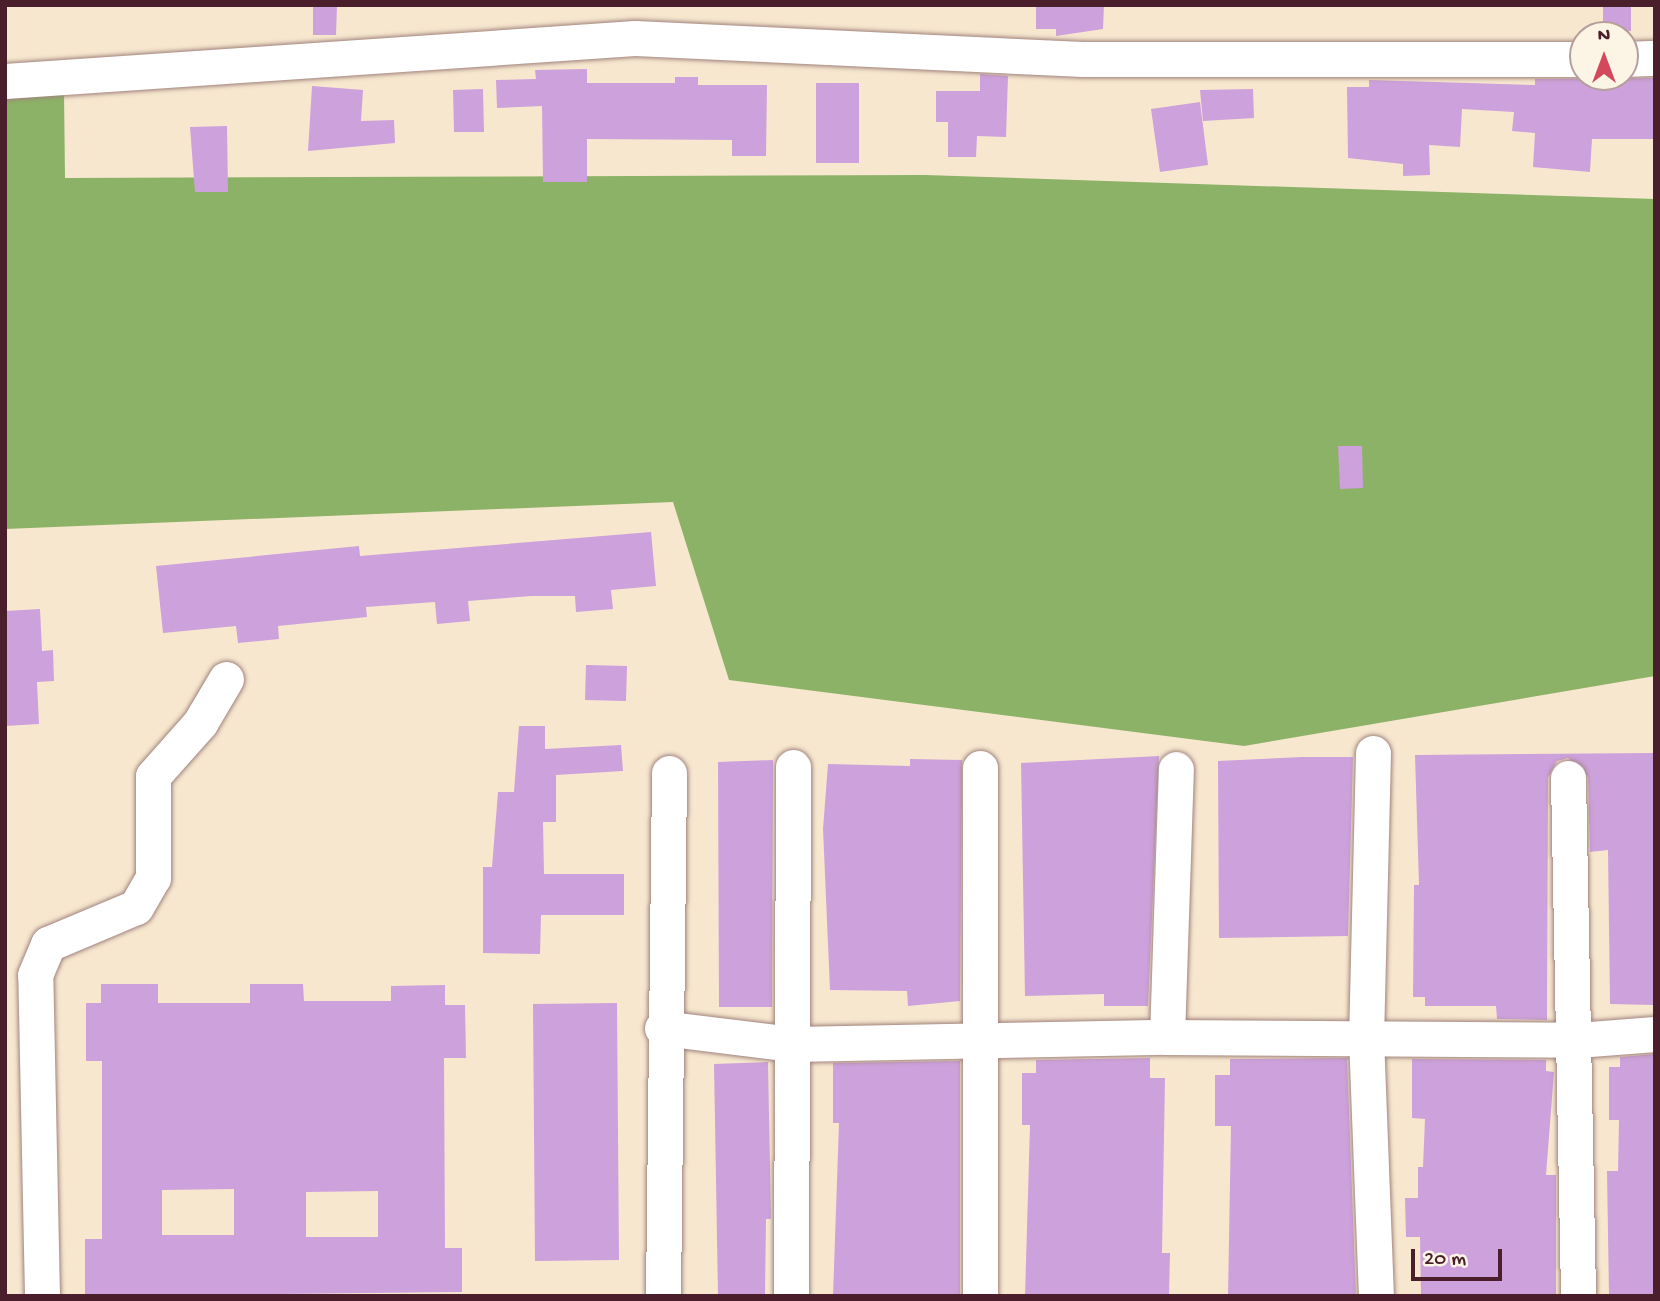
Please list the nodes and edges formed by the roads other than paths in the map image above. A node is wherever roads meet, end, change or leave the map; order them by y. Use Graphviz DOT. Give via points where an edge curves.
graph roads {
  1 [pos="1569,60"];
  2 [pos="5,81"];
  3 [pos="226,678"];
  4 [pos="1373,753"];
  5 [pos="793,767"];
  6 [pos="980,768"];
  7 [pos="1176,769"];
  8 [pos="669,773"];
  9 [pos="1568,778"];
  10 [pos="662,1028"];
  11 [pos="1655,1034"];
  12 [pos="1167,1037"];
  13 [pos="1366,1037"];
  14 [pos="1577,1040"];
  15 [pos="982,1043"];
  16 [pos="793,1044"];
  17 [pos="42,1296"];
  18 [pos="663,1296"];
  19 [pos="791,1296"];
  20 [pos="980,1296"];
  21 [pos="1376,1296"];
  22 [pos="1578,1296"];
  1 -- 2 [label="street" via="1083,60 635,38"];
  3 -- 17 [label="street" via="200,723 153,776 153,878 136,907 48,944 35,975"];
  4 -- 13 [label="street"];
  5 -- 16 [label="street"];
  6 -- 15 [label="street"];
  7 -- 12 [label="street"];
  8 -- 10 [label="street"];
  9 -- 14 [label="street"];
  10 -- 16 [label="street"];
  10 -- 18 [label="street"];
  11 -- 14 [label="street"];
  12 -- 13 [label="street"];
  12 -- 15 [label="street"];
  13 -- 14 [label="street"];
  13 -- 21 [label="street"];
  14 -- 22 [label="street"];
  15 -- 16 [label="street"];
  15 -- 20 [label="street"];
  16 -- 19 [label="street"];
}
